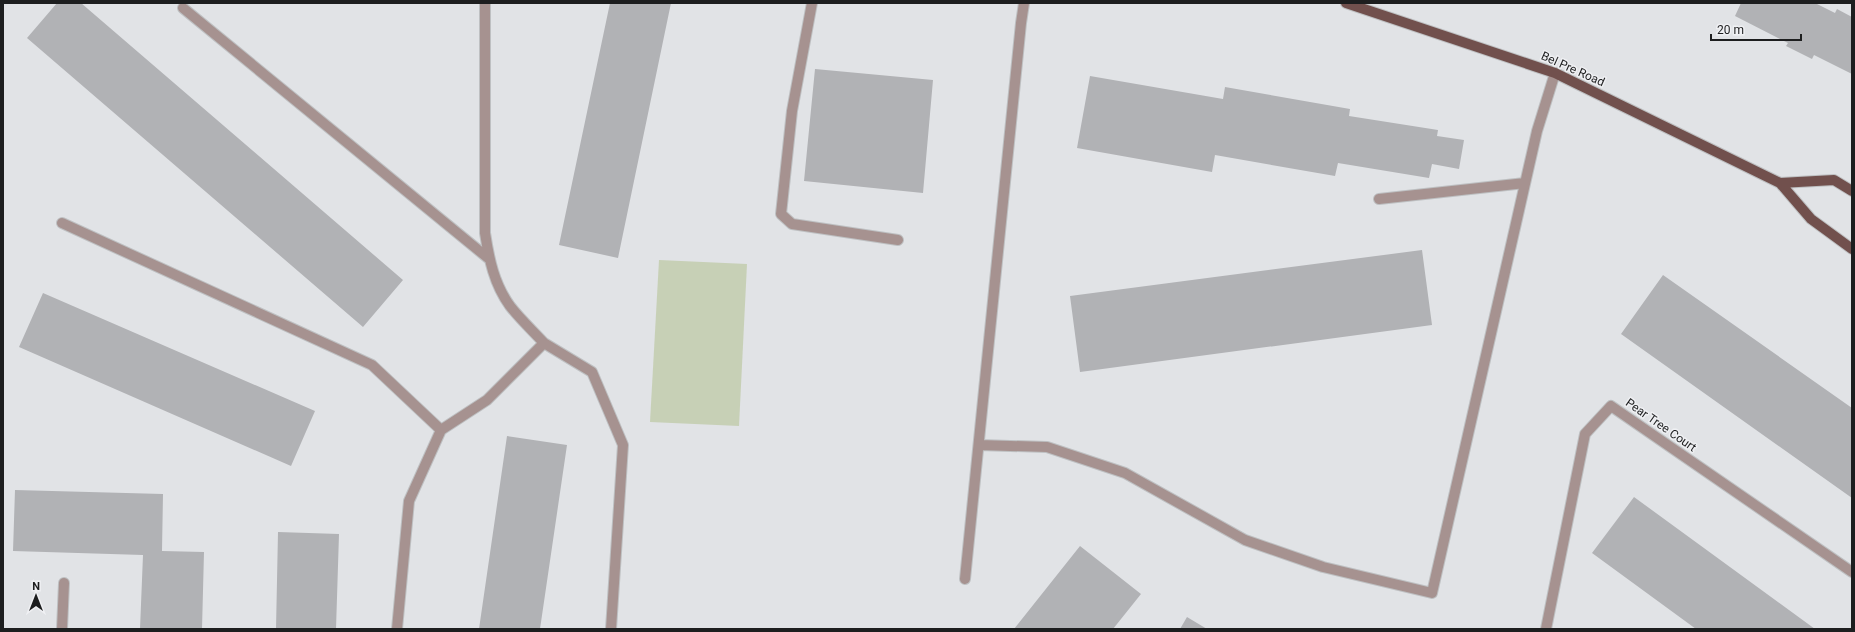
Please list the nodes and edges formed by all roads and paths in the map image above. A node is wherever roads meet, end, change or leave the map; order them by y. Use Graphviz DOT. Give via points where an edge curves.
graph roads {
  1 [pos="485,3"];
  2 [pos="812,3"];
  3 [pos="1024,3"];
  4 [pos="1346,3"];
  5 [pos="183,8"];
  6 [pos="1555,73"];
  7 [pos="1525,183"];
  8 [pos="1780,183"];
  9 [pos="1852,192"];
  10 [pos="1379,199"];
  11 [pos="62,223"];
  12 [pos="898,240"];
  13 [pos="1852,249"];
  14 [pos="488,258"];
  15 [pos="544,343"];
  16 [pos="441,430"];
  17 [pos="979,445"];
  18 [pos="1852,572"];
  19 [pos="965,579"];
  20 [pos="64,583"];
  21 [pos="62,629"];
  22 [pos="397,629"];
  23 [pos="612,629"];
  24 [pos="1546,629"];
  1 -- 14 [label="street" via="485,233"];
  2 -- 12 [label="street" via="792,111 781,214 792,224"];
  3 -- 17 [label="street"];
  4 -- 6 [label="main road, Bel Pre Road"];
  5 -- 14 [label="street"];
  6 -- 7 [label="street" via="1537,131"];
  6 -- 8 [label="main road, Bel Pre Road"];
  7 -- 10 [label="street"];
  7 -- 17 [label="street" via="1432,593 1323,567 1245,540 1125,473 1047,447"];
  8 -- 9 [label="main road, Bel Pre Road" via="1834,180"];
  8 -- 13 [label="main road, Bel Pre Road" via="1811,219"];
  11 -- 16 [label="street" via="372,365"];
  14 -- 15 [label="street" via="494,276 510,306"];
  15 -- 16 [label="street" via="487,400"];
  15 -- 23 [label="street" via="592,372 623,445"];
  16 -- 22 [label="street" via="409,500"];
  17 -- 19 [label="street"];
  18 -- 24 [label="street, Pear Tree Court" via="1610,406 1585,434"];
  20 -- 21 [label="street"];
}
